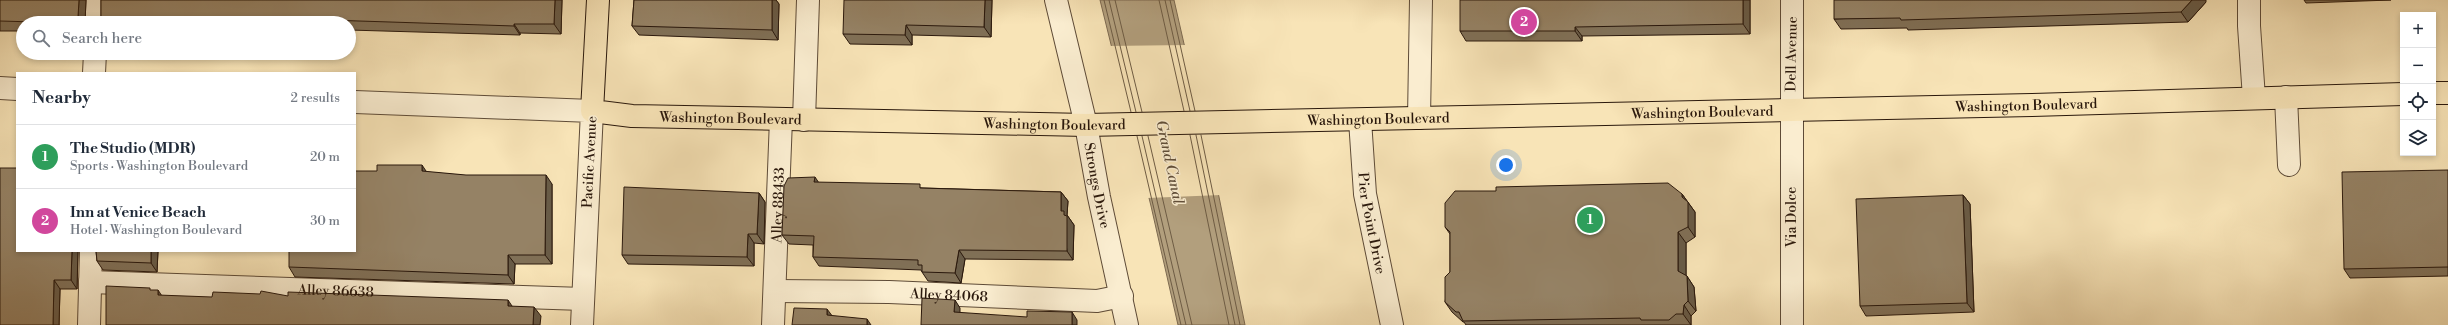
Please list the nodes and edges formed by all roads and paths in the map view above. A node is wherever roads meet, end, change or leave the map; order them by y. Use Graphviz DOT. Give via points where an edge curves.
graph roads {
  1 [pos="97,0"];
  2 [pos="598,0"];
  3 [pos="808,0"];
  4 [pos="1056,0"];
  5 [pos="1421,0"];
  6 [pos="1792,0"];
  7 [pos="2249,0"];
  8 [pos="96,16"];
  9 [pos="95,60"];
  10 [pos="94,72"];
  11 [pos="0,88"];
  12 [pos="16,89"];
  13 [pos="2448,93"];
  14 [pos="2400,94"];
  15 [pos="2436,94"];
  16 [pos="2286,97"];
  17 [pos="2254,98"];
  18 [pos="356,102"];
  19 [pos="1791,109"];
  20 [pos="592,111"];
  21 [pos="1419,118"];
  22 [pos="781,119"];
  23 [pos="804,120"];
  24 [pos="1360,120"];
  25 [pos="1086,125"];
  26 [pos="2289,165"];
  27 [pos="91,252"];
  28 [pos="90,282"];
  29 [pos="775,291"];
  30 [pos="1122,296"];
  31 [pos="582,299"];
  32 [pos="90,325"];
  33 [pos="582,325"];
  34 [pos="773,325"];
  35 [pos="1127,325"];
  36 [pos="1392,325"];
  37 [pos="1792,325"];
  1 -- 8 [label="street"];
  2 -- 20 [label="main road, Pacific Avenue"];
  3 -- 23 [label="street"];
  4 -- 25 [label="street, Strongs Drive"];
  5 -- 21 [label="street"];
  6 -- 19 [label="street, Dell Avenue"];
  7 -- 17 [label="street"];
  9 -- 10 [label="street"];
  11 -- 12 [label="street"];
  13 -- 15 [label="main road"];
  14 -- 16 [label="main road, Washington Boulevard"];
  16 -- 17 [label="main road, Washington Boulevard"];
  16 -- 26 [label="street"];
  17 -- 19 [label="main road, Washington Boulevard"];
  18 -- 20 [label="street, Washington Boulevard"];
  19 -- 21 [label="main road, Washington Boulevard"];
  19 -- 37 [label="street, Via Dolce"];
  20 -- 22 [label="main road, Washington Boulevard" via="632,116"];
  20 -- 31 [label="street, Pacific Avenue"];
  21 -- 24 [label="main road, Washington Boulevard"];
  22 -- 23 [label="main road, Washington Boulevard"];
  22 -- 29 [label="street, Alley 88433"];
  23 -- 25 [label="main road, Washington Boulevard"];
  24 -- 25 [label="main road, Washington Boulevard"];
  24 -- 36 [label="street, Pier Point Drive" via="1365,194"];
  25 -- 30 [label="street, Strongs Drive" via="1099,197"];
  27 -- 28 [label="street"];
  28 -- 31 [label="street, Alley 86638"];
  28 -- 32 [label="street"];
  29 -- 30 [label="street, Alley 84068" via="889,292 1097,301"];
  29 -- 34 [label="street, Alley 88433"];
  30 -- 35 [label="street, Strongs Drive"];
  31 -- 33 [label="street, Pacific Avenue"];
}
